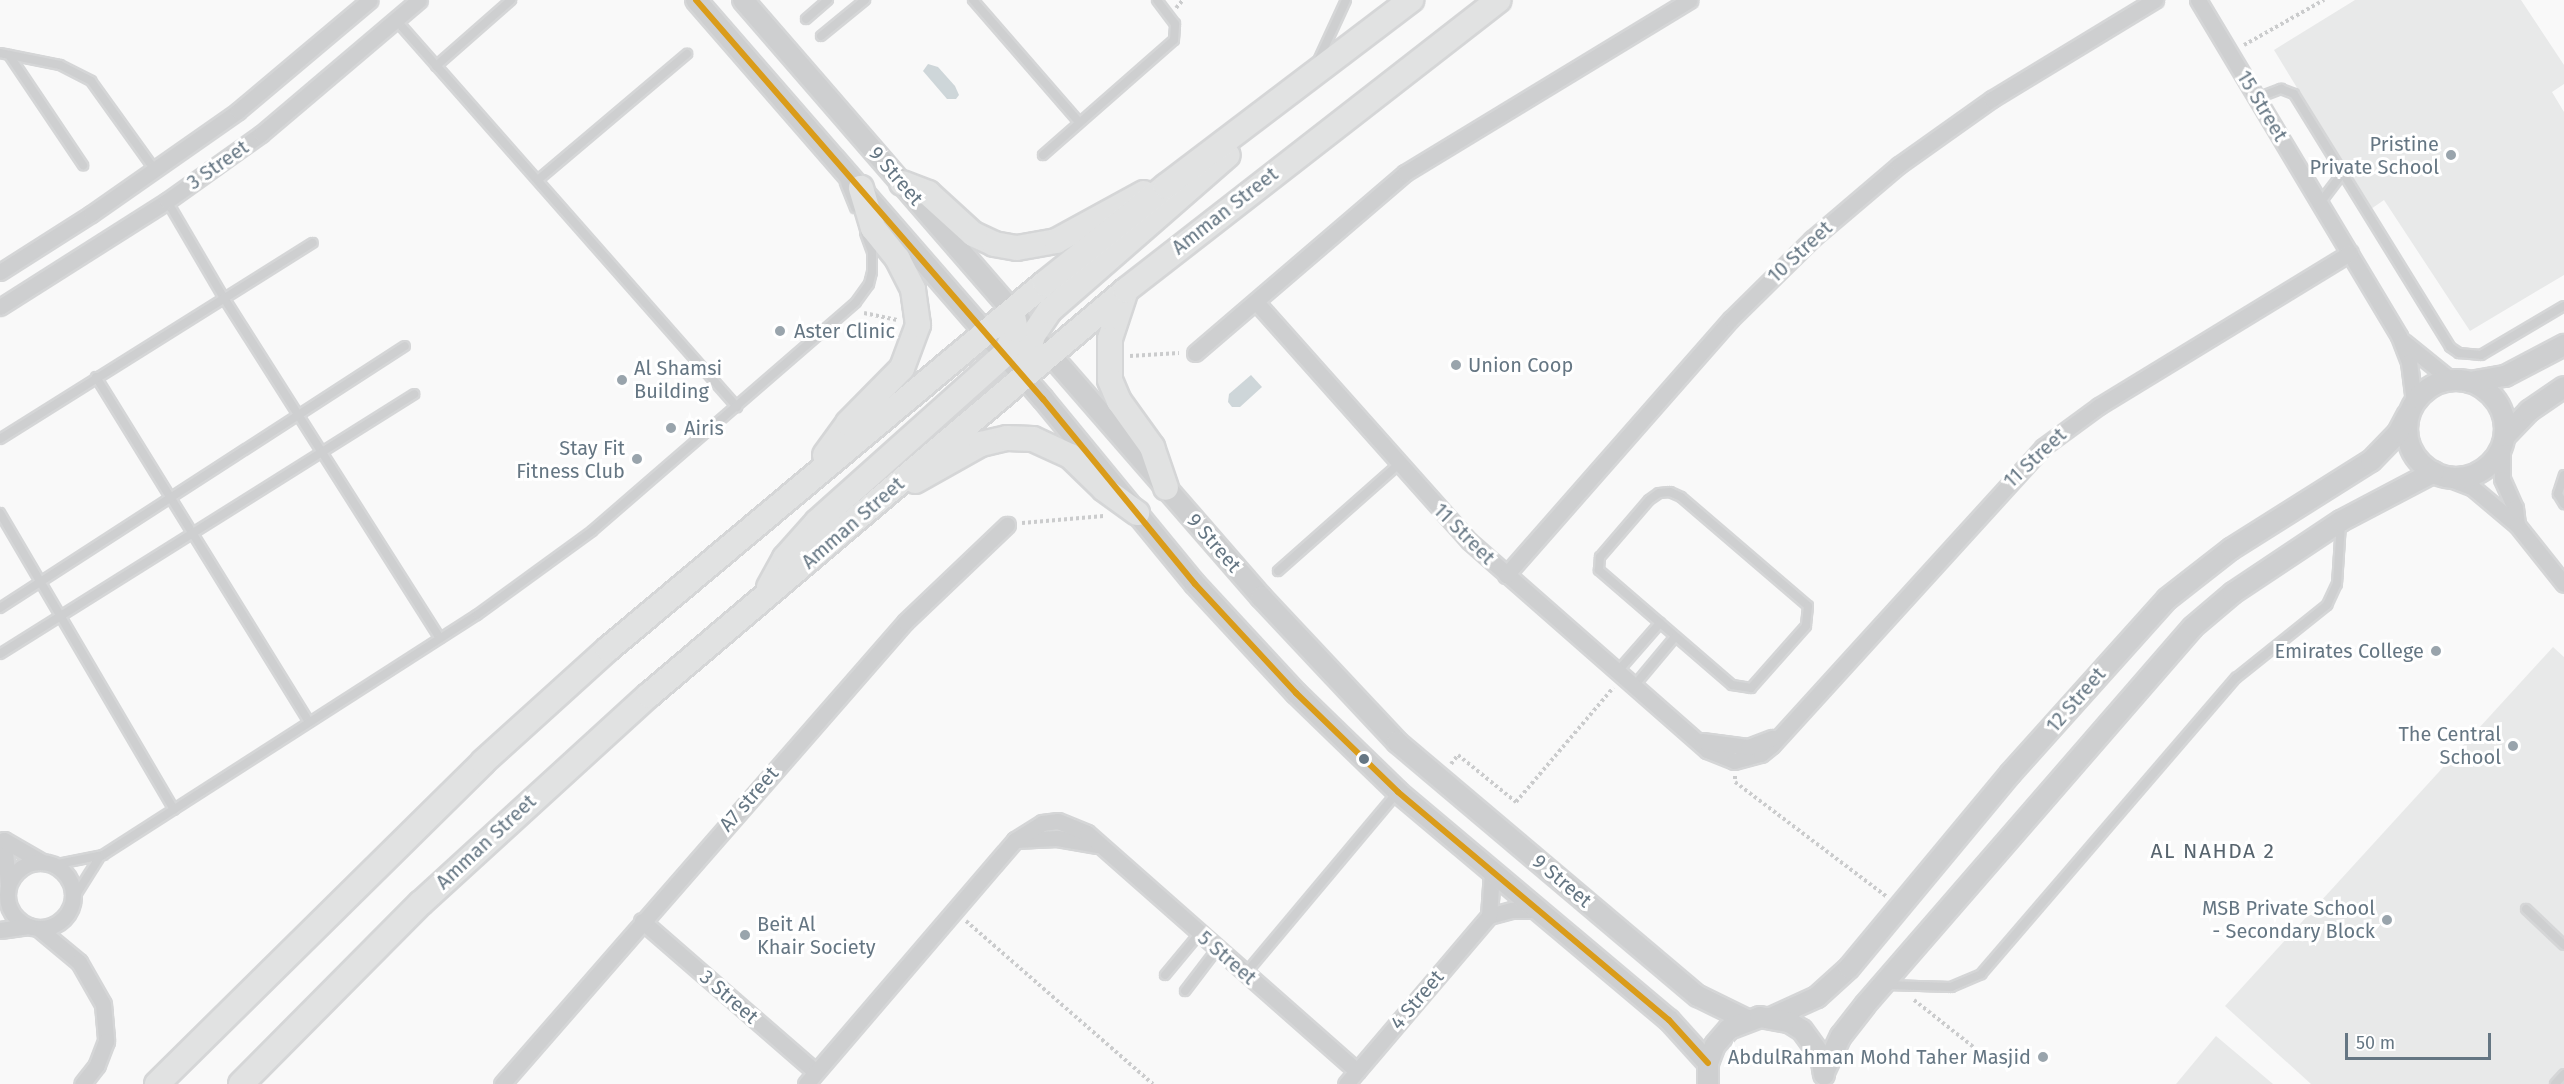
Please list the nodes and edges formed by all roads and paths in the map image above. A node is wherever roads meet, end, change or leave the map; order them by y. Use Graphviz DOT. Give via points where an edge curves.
graph roads {
  1 [pos="370,0"];
  2 [pos="419,0"];
  3 [pos="510,0"];
  4 [pos="696,0"];
  5 [pos="743,0"];
  6 [pos="828,0"];
  7 [pos="866,0"];
  8 [pos="973,0"];
  9 [pos="1157,0"];
  10 [pos="1346,0"];
  11 [pos="1412,0"];
  12 [pos="1498,0"];
  13 [pos="1689,0"];
  14 [pos="2155,0"];
  15 [pos="2198,0"];
  16 [pos="2324,0"];
  17 [pos="806,19"];
  18 [pos="396,20"];
  19 [pos="821,36"];
  20 [pos="0,53"];
  21 [pos="2230,53"];
  22 [pos="687,54"];
  23 [pos="9,55"];
  24 [pos="436,66"];
  25 [pos="1309,76"];
  26 [pos="2258,98"];
  27 [pos="1260,113"];
  28 [pos="1079,122"];
  29 [pos="1043,155"];
  30 [pos="836,159"];
  31 [pos="83,165"];
  32 [pos="155,170"];
  33 [pos="2341,175"];
  34 [pos="539,179"];
  35 [pos="902,183"];
  36 [pos="1166,186"];
  37 [pos="861,188"];
  38 [pos="167,201"];
  39 [pos="2320,203"];
  40 [pos="313,243"];
  41 [pos="2350,253"];
  42 [pos="0,272"];
  43 [pos="1126,290"];
  44 [pos="224,298"];
  45 [pos="1257,303"];
  46 [pos="2564,306"];
  47 [pos="0,307"];
  48 [pos="848,310"];
  49 [pos="1012,311"];
  50 [pos="918,325"];
  51 [pos="986,333"];
  52 [pos="1033,335"];
  53 [pos="2399,336"];
  54 [pos="2564,345"];
  55 [pos="405,346"];
  56 [pos="1195,353"];
  57 [pos="1005,354"];
  58 [pos="1049,354"];
  59 [pos="1107,357"];
  60 [pos="96,377"];
  61 [pos="1024,377"];
  62 [pos="2460,381"];
  63 [pos="2564,387"];
  64 [pos="414,394"];
  65 [pos="737,406"];
  66 [pos="2411,408"];
  67 [pos="298,416"];
  68 [pos="0,439"];
  69 [pos="2503,441"];
  70 [pos="321,452"];
  71 [pos="1398,465"];
  72 [pos="2440,475"];
  73 [pos="2564,475"];
  74 [pos="810,479"];
  75 [pos="895,487"];
  76 [pos="1166,488"];
  77 [pos="170,498"];
  78 [pos="2564,504"];
  79 [pos="0,513"];
  80 [pos="1137,513"];
  81 [pos="2341,521"];
  82 [pos="1007,525"];
  83 [pos="2517,525"];
  84 [pos="191,533"];
  85 [pos="1278,571"];
  86 [pos="1506,575"];
  87 [pos="40,582"];
  88 [pos="2564,584"];
  89 [pos="763,600"];
  90 [pos="0,608"];
  91 [pos="60,615"];
  92 [pos="1660,623"];
  93 [pos="1676,637"];
  94 [pos="440,638"];
  95 [pos="0,654"];
  96 [pos="1625,678"];
  97 [pos="309,722"];
  98 [pos="1779,733"];
  99 [pos="1698,739"];
  100 [pos="1734,761"];
  101 [pos="1440,778"];
  102 [pos="1398,792"];
  103 [pos="174,810"];
  104 [pos="2,837"];
  105 [pos="99,858"];
  106 [pos="47,863"];
  107 [pos="1492,872"];
  108 [pos="5,894"];
  109 [pos="72,901"];
  110 [pos="1900,906"];
  111 [pos="2526,909"];
  112 [pos="1537,910"];
  113 [pos="954,911"];
  114 [pos="1488,916"];
  115 [pos="642,921"];
  116 [pos="33,927"];
  117 [pos="0,930"];
  118 [pos="1199,934"];
  119 [pos="2564,945"];
  120 [pos="1217,950"];
  121 [pos="1245,974"];
  122 [pos="1165,975"];
  123 [pos="1888,985"];
  124 [pos="1185,991"];
  125 [pos="1773,1017"];
  126 [pos="1747,1020"];
  127 [pos="1976,1049"];
  128 [pos="1708,1063"];
  129 [pos="1357,1071"];
  130 [pos="2564,1074"];
  131 [pos="811,1078"];
  132 [pos="1824,1078"];
  133 [pos="82,1084"];
  134 [pos="158,1084"];
  135 [pos="241,1084"];
  136 [pos="502,1084"];
  137 [pos="1153,1084"];
  138 [pos="1346,1084"];
  139 [pos="1707,1084"];
  140 [pos="2555,1084"];
  1 -- 32 [label="street, 3 Street" via="253,99"];
  2 -- 18 [label="street, 3 Street"];
  3 -- 24 [label="lane"];
  4 -- 30 [label="street, 9 Street"];
  5 -- 35 [label="street, 9 Street"];
  6 -- 17 [label="lane"];
  7 -- 19 [label="lane"];
  8 -- 28 [label="lane"];
  9 -- 28 [label="lane" via="1175,24 1174,40"];
  10 -- 25 [label="lane" via="1335,30"];
  11 -- 25 [label="main road"];
  12 -- 43 [label="main road, Amman Street"];
  13 -- 45 [label="street" via="1405,173"];
  14 -- 86 [label="street, 10 Street" via="1992,99 1899,165 1812,239 1731,319"];
  15 -- 21 [label="street, 15 Street"];
  16 -- 21 [label="path"];
  18 -- 24 [label="lane"];
  18 -- 38 [label="street, 3 Street" via="261,135"];
  20 -- 23 [label="lane"];
  21 -- 26 [label="street, 15 Street"];
  22 -- 34 [label="lane"];
  23 -- 31 [label="lane"];
  23 -- 32 [label="lane" via="76,71 92,81"];
  24 -- 34 [label="lane"];
  25 -- 27 [label="main road"];
  26 -- 33 [label="lane" via="2281,89 2294,94"];
  26 -- 39 [label="street, 15 Street"];
  27 -- 36 [label="main road"];
  27 -- 52 [label="main road" via="1217,167 1060,301"];
  28 -- 29 [label="lane"];
  30 -- 37 [label="street, 9 Street"];
  30 -- 48 [label="lane" via="873,261 869,284"];
  32 -- 42 [label="street, 3 Street"];
  33 -- 39 [label="lane"];
  33 -- 46 [label="lane" via="2442,339 2459,353 2481,355"];
  34 -- 65 [label="lane"];
  35 -- 36 [label="main road" via="928,193 973,234 994,244 1017,248 1056,241 1119,203"];
  35 -- 49 [label="street, 9 Street"];
  36 -- 49 [label="main road"];
  37 -- 50 [label="main road" via="873,228 898,259 914,289"];
  37 -- 51 [label="street, 9 Street"];
  38 -- 44 [label="lane"];
  38 -- 47 [label="street, 3 Street"];
  39 -- 41 [label="street, 15 Street"];
  40 -- 44 [label="lane"];
  41 -- 53 [label="street, 15 Street"];
  41 -- 98 [label="street, 11 Street" via="2099,406 2043,447"];
  43 -- 58 [label="main road, Amman Street"];
  43 -- 59 [label="main road"];
  44 -- 60 [label="lane"];
  44 -- 67 [label="lane"];
  45 -- 56 [label="street"];
  45 -- 71 [label="street, 11 Street"];
  48 -- 50 [label="path"];
  48 -- 65 [label="lane"];
  49 -- 51 [label="main road"];
  49 -- 52 [label="street, 9 Street"];
  49 -- 57 [label="main road" via="1016,330"];
  50 -- 74 [label="main road" via="902,368 848,423"];
  51 -- 57 [label="street, 9 Street"];
  51 -- 74 [label="main road"];
  52 -- 58 [label="street, 9 Street"];
  52 -- 61 [label="main road"];
  53 -- 62 [label="street, 15 Street" via="2423,361"];
  53 -- 66 [label="street, 15 Street" via="2412,375"];
  54 -- 62 [label="street" via="2505,376"];
  55 -- 67 [label="lane"];
  56 -- 59 [label="path"];
  57 -- 61 [label="street, 9 Street"];
  57 -- 89 [label="main road" via="817,522 785,558"];
  58 -- 61 [label="main road, Amman Street"];
  58 -- 76 [label="street, 9 Street"];
  59 -- 76 [label="main road" via="1113,391 1152,447"];
  60 -- 68 [label="lane"];
  60 -- 77 [label="lane"];
  61 -- 75 [label="main road, Amman Street"];
  61 -- 80 [label="street, 9 Street"];
  62 -- 66 [label="street" via="2437,383"];
  62 -- 69 [label="street" via="2485,389 2497,402 2504,418"];
  63 -- 69 [label="street" via="2529,411"];
  64 -- 70 [label="lane"];
  65 -- 94 [label="lane" via="592,531"];
  66 -- 72 [label="street" via="2408,442 2422,465"];
  66 -- 110 [label="street, 12 Street" via="2398,433 2370,461 2231,549 2167,599 2010,774"];
  67 -- 70 [label="lane"];
  67 -- 77 [label="lane"];
  69 -- 72 [label="street" via="2487,467 2473,475"];
  69 -- 83 [label="street" via="2502,479 2515,508"];
  70 -- 84 [label="lane"];
  70 -- 94 [label="lane"];
  71 -- 85 [label="lane"];
  71 -- 86 [label="street, 11 Street"];
  72 -- 81 [label="street, 12 Street"];
  72 -- 83 [label="street" via="2479,492"];
  73 -- 78 [label="lane" via="2558,494"];
  74 -- 134 [label="main road" via="608,649 483,762"];
  75 -- 80 [label="main road" via="936,472 981,444 1020,437 1059,449"];
  75 -- 89 [label="main road, Amman Street"];
  76 -- 101 [label="street, 9 Street" via="1367,713"];
  77 -- 84 [label="lane"];
  77 -- 87 [label="lane"];
  79 -- 87 [label="lane"];
  80 -- 82 [label="path"];
  80 -- 102 [label="street, 9 Street" via="1245,640"];
  81 -- 123 [label="street, 12 Street" via="2233,593 2187,633"];
  81 -- 123 [label="lane" via="2337,584 2327,604 2236,678 1981,974 1951,987"];
  82 -- 115 [label="street, A7 street" via="905,622"];
  83 -- 88 [label="street"];
  84 -- 91 [label="lane"];
  84 -- 97 [label="lane"];
  86 -- 96 [label="street, 11 Street"];
  87 -- 90 [label="lane"];
  87 -- 91 [label="lane"];
  89 -- 135 [label="main road, Amman Street" via="530,802 354,968"];
  91 -- 95 [label="lane"];
  91 -- 103 [label="lane"];
  92 -- 93 [label="lane"];
  92 -- 93 [label="lane" via="1601,573 1598,563 1649,500 1664,492 1682,497 1805,602 1810,611 1806,626 1755,685 1746,689 1732,685"];
  92 -- 96 [label="lane"];
  93 -- 96 [label="lane"];
  94 -- 97 [label="lane"];
  96 -- 99 [label="street, 11 Street"];
  96 -- 101 [label="path" via="1516,802 1458,755"];
  97 -- 103 [label="lane"];
  98 -- 99 [label="street, 11 Street" via="1748,747 1714,745"];
  98 -- 100 [label="street, 11 Street" via="1761,754"];
  99 -- 100 [label="street, 11 Street" via="1707,750"];
  100 -- 110 [label="path" via="1735,782"];
  101 -- 126 [label="street, 9 Street" via="1698,996"];
  102 -- 107 [label="street, 9 Street"];
  102 -- 121 [label="lane"];
  103 -- 105 [label="lane"];
  104 -- 106 [label="street"];
  104 -- 108 [label="street"];
  105 -- 106 [label="lane"];
  105 -- 109 [label="lane"];
  106 -- 108 [label="street" via="21,868"];
  106 -- 109 [label="street" via="71,884"];
  107 -- 112 [label="street, 9 Street"];
  107 -- 114 [label="street"];
  108 -- 116 [label="street" via="10,910"];
  109 -- 116 [label="street" via="63,918"];
  110 -- 125 [label="street, 12 Street" via="1834,983 1803,1005"];
  111 -- 119 [label="lane"];
  112 -- 114 [label="street" via="1512,910"];
  112 -- 128 [label="street, 9 Street" via="1669,1020"];
  113 -- 118 [label="street, 5 Street" via="1015,840 1042,823 1058,821 1074,825"];
  113 -- 131 [label="street, 5 Street"];
  113 -- 137 [label="path"];
  114 -- 129 [label="street, 4 Street"];
  115 -- 131 [label="street, 3 Street"];
  115 -- 136 [label="street, A7 street"];
  116 -- 117 [label="street"];
  116 -- 133 [label="street" via="80,962 103,1004 107,1029 104,1047 97,1065"];
  118 -- 120 [label="street, 5 Street"];
  118 -- 122 [label="lane"];
  120 -- 121 [label="street, 5 Street"];
  120 -- 124 [label="lane"];
  121 -- 129 [label="street, 5 Street"];
  123 -- 127 [label="path"];
  123 -- 132 [label="street, 12 Street" via="1841,1036"];
  125 -- 126 [label="street"];
  125 -- 132 [label="street" via="1803,1030 1817,1049"];
  126 -- 128 [label="street" via="1729,1029 1715,1045"];
  128 -- 139 [label="street"];
  129 -- 138 [label="street, 4 Street"];
  130 -- 140 [label="lane"];
}
